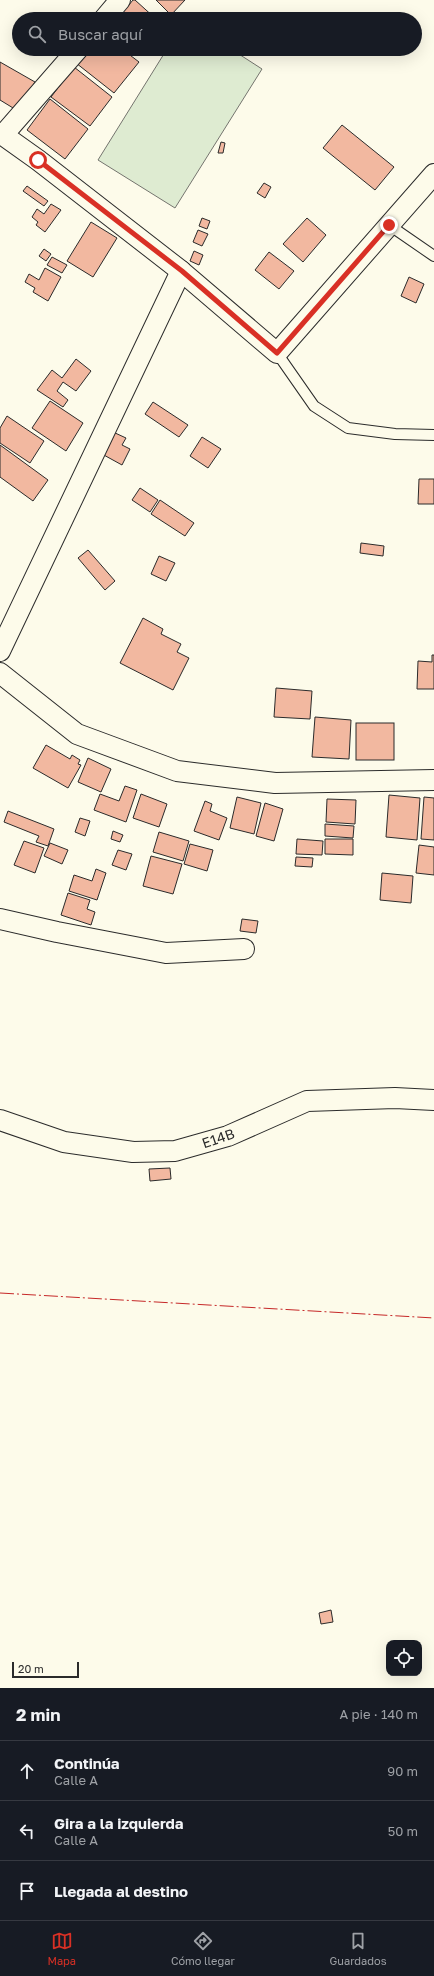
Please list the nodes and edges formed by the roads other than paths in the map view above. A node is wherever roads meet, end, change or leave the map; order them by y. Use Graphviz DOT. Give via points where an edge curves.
graph roads {
  1 [pos="120,0"];
  2 [pos="110,12"];
  3 [pos="72,56"];
  4 [pos="1,134"];
  5 [pos="434,174"];
  6 [pos="389,225"];
  7 [pos="434,256"];
  8 [pos="182,271"];
  9 [pos="277,353"];
  10 [pos="434,435"];
  11 [pos="0,651"];
  12 [pos="0,673"];
  13 [pos="434,780"];
  14 [pos="0,919"];
  15 [pos="244,949"];
  16 [pos="434,1100"];
  17 [pos="0,1120"];
  1 -- 2 [label="street"];
  3 -- 4 [label="street"];
  4 -- 8 [label="street" via="44,164"];
  5 -- 6 [label="street"];
  6 -- 7 [label="lane"];
  6 -- 9 [label="street"];
  8 -- 9 [label="street"];
  8 -- 11 [label="street"];
  9 -- 10 [label="lane" via="314,406 348,428 395,434"];
  12 -- 13 [label="street" via="77,734 177,771 275,783"];
  14 -- 15 [label="street" via="166,953"];
  16 -- 17 [label="street, E14B" via="374,1098 307,1101 228,1136 175,1151 133,1152 64,1142"];
}
